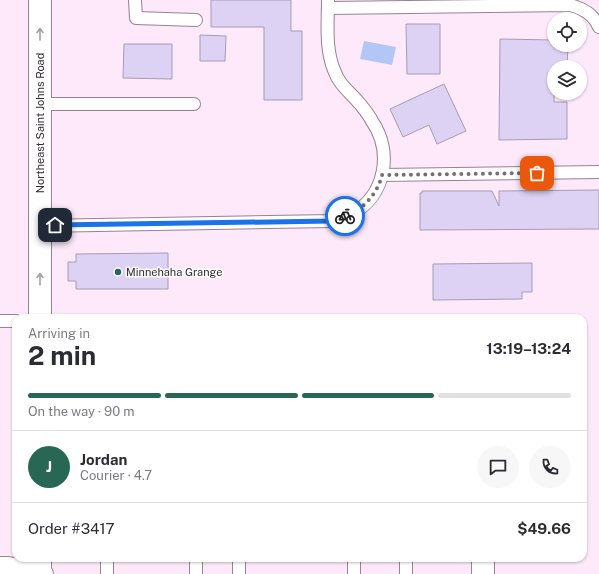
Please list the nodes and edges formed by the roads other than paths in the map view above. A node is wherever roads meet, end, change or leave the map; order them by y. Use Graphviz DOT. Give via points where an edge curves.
graph roads {
  1 [pos="40,0"];
  2 [pos="135,0"];
  3 [pos="328,4"];
  4 [pos="196,20"];
  5 [pos="599,28"];
  6 [pos="40,104"];
  7 [pos="194,104"];
  8 [pos="599,172"];
  9 [pos="382,175"];
  10 [pos="40,226"];
  11 [pos="40,314"];
  12 [pos="0,321"];
  13 [pos="12,321"];
  14 [pos="40,562"];
  15 [pos="107,562"];
  16 [pos="196,562"];
  17 [pos="239,562"];
  18 [pos="354,562"];
  19 [pos="406,562"];
  20 [pos="483,562"];
  21 [pos="0,568"];
  22 [pos="41,574"];
  23 [pos="107,574"];
  24 [pos="196,574"];
  25 [pos="239,574"];
  26 [pos="354,574"];
  27 [pos="406,574"];
  28 [pos="483,574"];
  6 -- 1 [label="main road, Northeast Saint Johns Road, one-way"];
  2 -- 4 [label="lane" via="136,18"];
  3 -- 5 [label="lane" via="570,5 589,13"];
  3 -- 9 [label="lane" via="329,50 334,70 344,88 373,122 383,141 385,162"];
  6 -- 7 [label="lane"];
  6 -- 10 [label="main road, Northeast Saint Johns Road"];
  8 -- 9 [label="lane"];
  9 -- 10 [label="lane" via="369,201 352,214 332,221"];
  11 -- 10 [label="main road, Northeast Saint Johns Road, one-way"];
  12 -- 13 [label="lane"];
  14 -- 22 [label="main road"];
  15 -- 23 [label="lane"];
  16 -- 24 [label="lane"];
  17 -- 25 [label="lane"];
  18 -- 26 [label="lane"];
  19 -- 27 [label="lane"];
  20 -- 28 [label="main road"];
  21 -- 22 [label="main road"];
}
